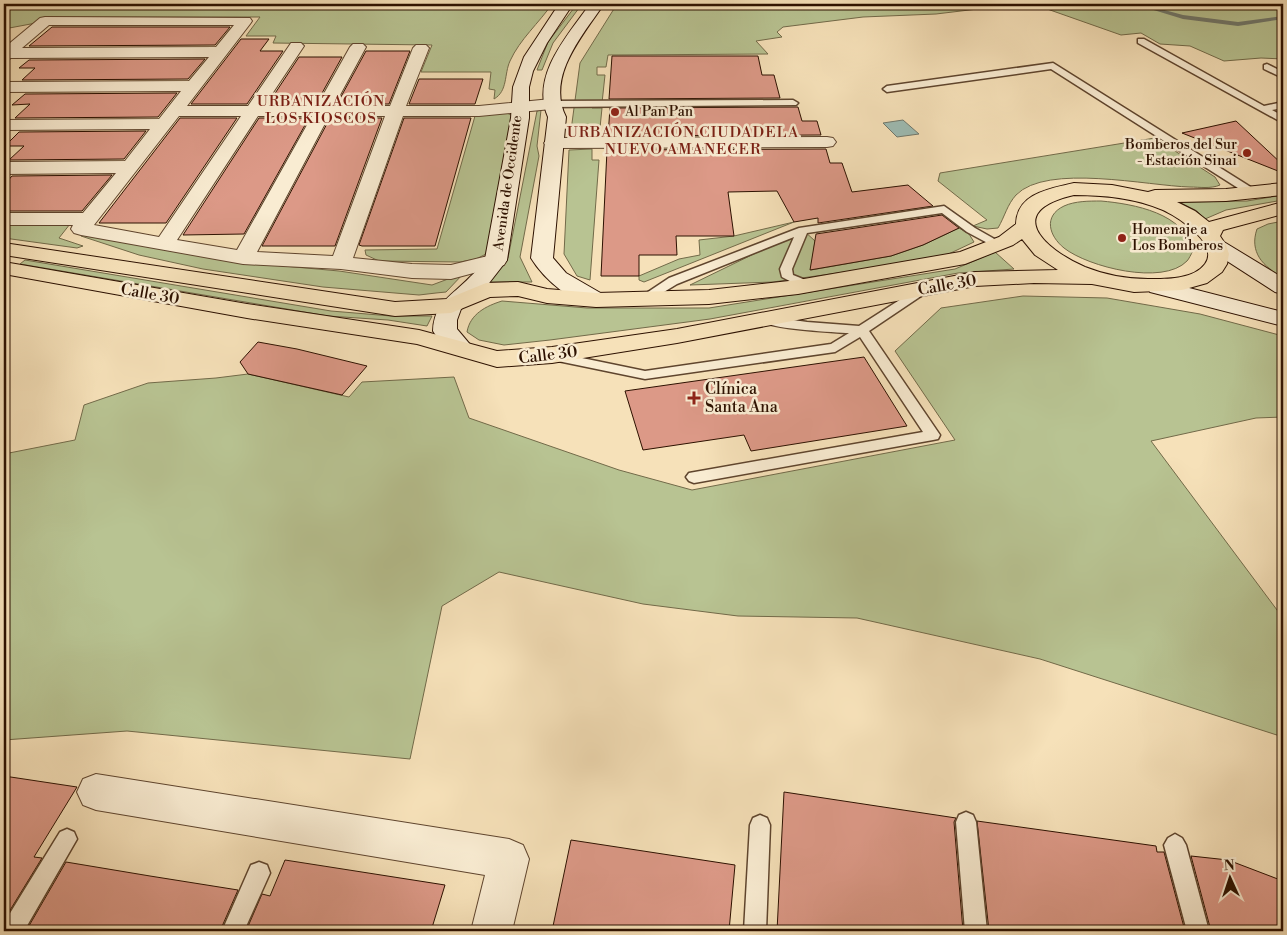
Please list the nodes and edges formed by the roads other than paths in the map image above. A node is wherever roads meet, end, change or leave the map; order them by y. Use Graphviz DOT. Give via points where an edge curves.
graph roads {
  1 [pos="566,4"];
  2 [pos="597,4"];
  3 [pos="29,34"];
  4 [pos="4,35"];
  5 [pos="1141,42"];
  6 [pos="296,46"];
  7 [pos="358,47"];
  8 [pos="421,48"];
  9 [pos="221,52"];
  10 [pos="6,55"];
  11 [pos="1267,67"];
  12 [pos="1283,75"];
  13 [pos="193,86"];
  14 [pos="4,87"];
  15 [pos="888,89"];
  16 [pos="793,103"];
  17 [pos="551,104"];
  18 [pos="1283,105"];
  19 [pos="518,106"];
  20 [pos="1263,110"];
  21 [pos="252,111"];
  22 [pos="323,111"];
  23 [pos="396,111"];
  24 [pos="168,118"];
  25 [pos="1283,120"];
  26 [pos="4,125"];
  27 [pos="827,142"];
  28 [pos="553,143"];
  29 [pos="129,167"];
  30 [pos="4,168"];
  31 [pos="1283,189"];
  32 [pos="1253,192"];
  33 [pos="1130,193"];
  34 [pos="1283,208"];
  35 [pos="4,219"];
  36 [pos="85,224"];
  37 [pos="1025,227"];
  38 [pos="803,230"];
  39 [pos="1214,240"];
  40 [pos="164,244"];
  41 [pos="999,245"];
  42 [pos="4,249"];
  43 [pos="243,258"];
  44 [pos="496,260"];
  45 [pos="341,263"];
  46 [pos="4,268"];
  47 [pos="1094,277"];
  48 [pos="809,286"];
  49 [pos="1158,287"];
  50 [pos="1283,287"];
  51 [pos="923,289"];
  52 [pos="596,300"];
  53 [pos="642,300"];
  54 [pos="451,306"];
  55 [pos="1283,319"];
  56 [pos="766,320"];
  57 [pos="862,330"];
  58 [pos="462,348"];
  59 [pos="552,355"];
  60 [pos="694,476"];
  61 [pos="96,792"];
  62 [pos="966,822"];
  63 [pos="760,825"];
  64 [pos="67,839"];
  65 [pos="1175,845"];
  66 [pos="259,873"];
  67 [pos="12,931"];
  68 [pos="233,931"];
  69 [pos="491,931"];
  70 [pos="755,931"];
  71 [pos="976,931"];
  72 [pos="1198,931"];
  1 -- 19 [label="street, Avenida de Occidente" via="531,56"];
  2 -- 17 [label="street" via="562,54"];
  3 -- 4 [label="street"];
  3 -- 9 [label="street" via="45,22 245,22"];
  3 -- 10 [label="street"];
  5 -- 20 [label="lane"];
  6 -- 21 [label="street"];
  7 -- 22 [label="street"];
  8 -- 23 [label="street"];
  9 -- 10 [label="street"];
  9 -- 13 [label="street"];
  11 -- 12 [label="lane"];
  13 -- 14 [label="street"];
  13 -- 24 [label="street"];
  15 -- 32 [label="lane" via="1053,66"];
  16 -- 17 [label="lane"];
  17 -- 19 [label="street"];
  17 -- 28 [label="street" via="557,117"];
  18 -- 20 [label="lane"];
  19 -- 23 [label="street" via="479,111"];
  19 -- 44 [label="street, Avenida de Occidente" via="520,118"];
  20 -- 25 [label="lane"];
  21 -- 22 [label="street"];
  21 -- 24 [label="street"];
  21 -- 40 [label="street"];
  22 -- 23 [label="street"];
  22 -- 43 [label="street"];
  23 -- 45 [label="street"];
  24 -- 26 [label="street"];
  24 -- 29 [label="street"];
  27 -- 28 [label="street"];
  28 -- 52 [label="street" via="542,258 548,271"];
  29 -- 30 [label="street"];
  29 -- 36 [label="street"];
  31 -- 32 [label="main road"];
  32 -- 33 [label="main road" via="1165,196"];
  33 -- 37 [label="main road" via="1092,188 1052,194 1028,209"];
  33 -- 39 [label="main road" via="1178,210 1202,226"];
  34 -- 39 [label="main road" via="1216,226"];
  35 -- 36 [label="street"];
  36 -- 40 [label="street"];
  37 -- 41 [label="main road, Calle 30"];
  37 -- 47 [label="main road" via="1029,236 1047,254 1076,271"];
  38 -- 41 [label="lane" via="944,209 971,230"];
  38 -- 48 [label="lane" via="786,269 788,277"];
  38 -- 53 [label="lane" via="672,281"];
  39 -- 49 [label="main road" via="1218,256 1215,266 1207,274"];
  39 -- 50 [label="street"];
  40 -- 43 [label="street"];
  41 -- 48 [label="main road, Calle 30" via="965,258"];
  42 -- 54 [label="main road, Calle 30" via="395,309"];
  43 -- 45 [label="street"];
  44 -- 45 [label="street" via="450,272"];
  44 -- 54 [label="street, Avenida de Occidente" via="478,282"];
  46 -- 58 [label="main road, Calle 30" via="247,311 419,337"];
  47 -- 49 [label="main road"];
  47 -- 51 [label="main road, Calle 30" via="974,279"];
  48 -- 53 [label="main road, Calle 30" via="709,298"];
  49 -- 55 [label="street"];
  51 -- 56 [label="main road, Calle 30"];
  51 -- 57 [label="lane"];
  52 -- 53 [label="main road, Calle 30"];
  52 -- 54 [label="main road, Calle 30" via="546,296 518,289 486,290"];
  54 -- 58 [label="street" via="446,331"];
  56 -- 57 [label="lane"];
  56 -- 59 [label="main road, Calle 30"];
  57 -- 59 [label="lane" via="835,348 645,375"];
  57 -- 60 [label="lane" via="933,435"];
  58 -- 59 [label="main road, Calle 30" via="497,359"];
  61 -- 69 [label="street" via="508,858"];
  62 -- 71 [label="lane"];
  63 -- 70 [label="lane"];
  64 -- 67 [label="lane"];
  65 -- 72 [label="lane"];
  66 -- 68 [label="lane"];
}
